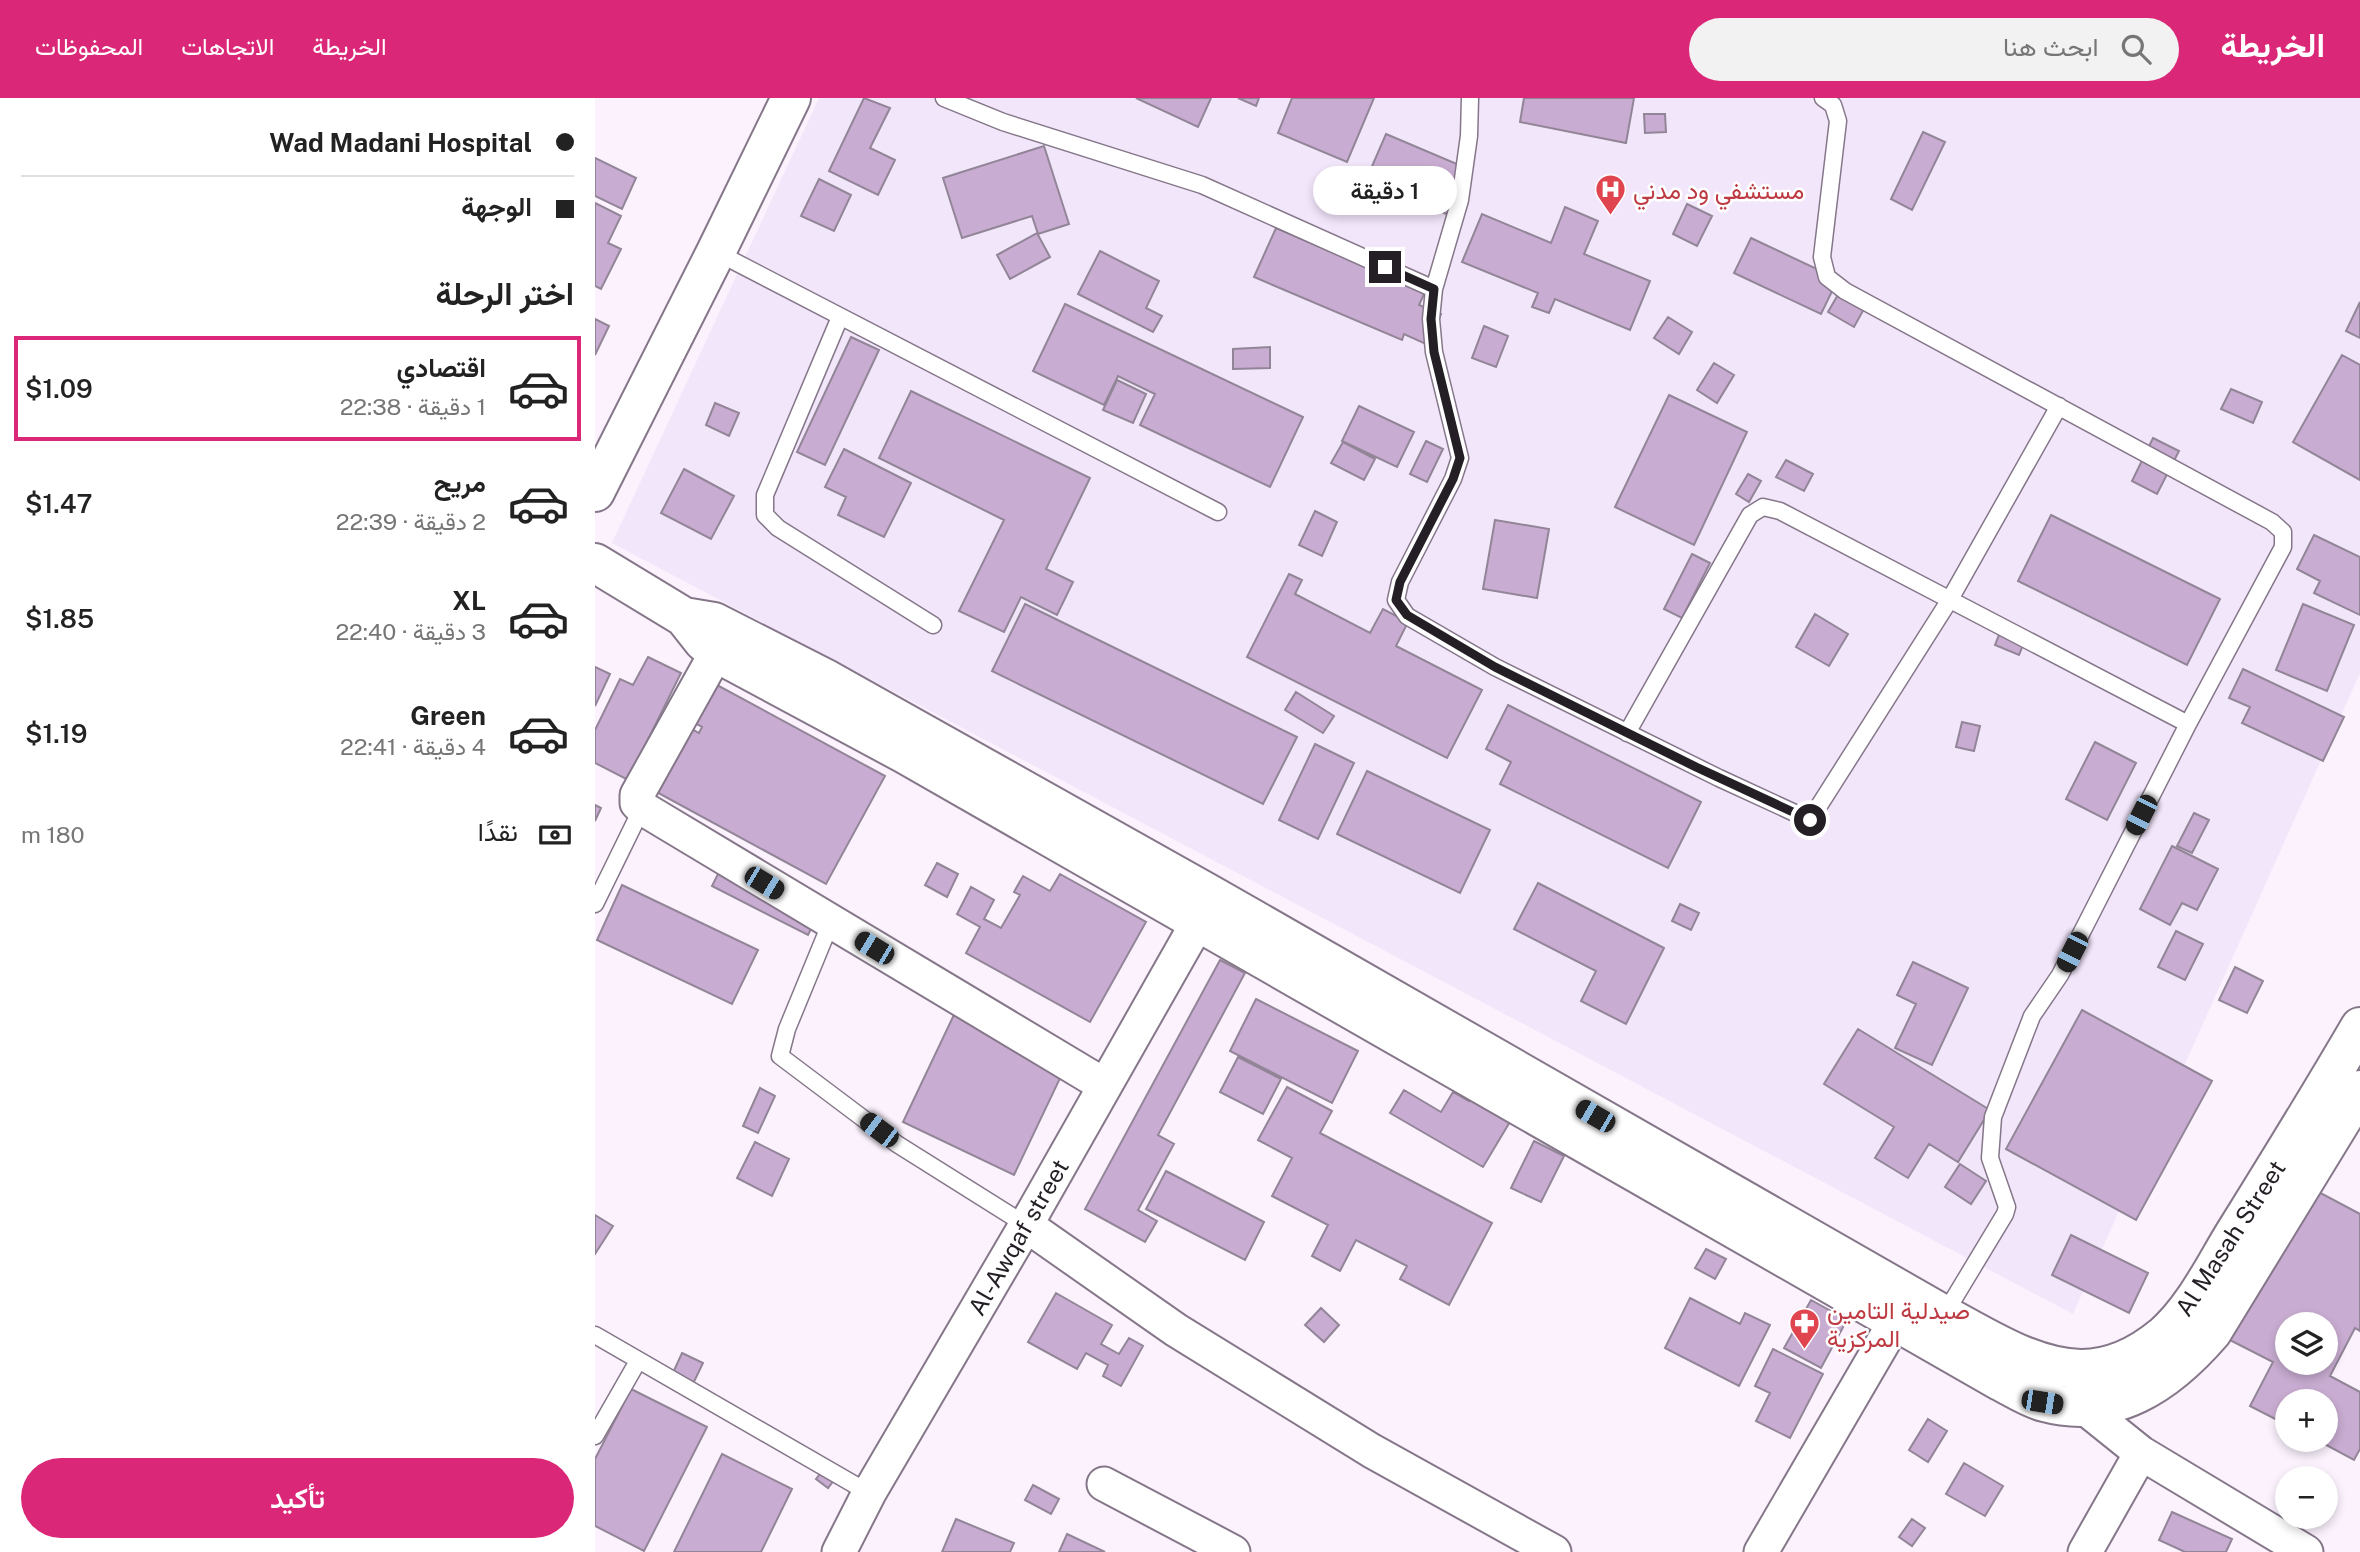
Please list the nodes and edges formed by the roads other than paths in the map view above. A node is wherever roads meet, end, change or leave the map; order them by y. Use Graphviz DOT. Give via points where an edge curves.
graph roads {
  1 [pos="791,98"];
  2 [pos="944,98"];
  3 [pos="1469,98"];
  4 [pos="1823,98"];
  5 [pos="716,252"];
  6 [pos="1434,289"];
  7 [pos="840,317"];
  8 [pos="2059,406"];
  9 [pos="595,492"];
  10 [pos="1217,512"];
  11 [pos="595,564"];
  12 [pos="1949,601"];
  13 [pos="933,625"];
  14 [pos="723,641"];
  15 [pos="2187,724"];
  16 [pos="1627,733"];
  17 [pos="642,808"];
  18 [pos="595,904"];
  19 [pos="831,922"];
  20 [pos="1198,922"];
  21 [pos="1394,1018"];
  22 [pos="2360,1027"];
  23 [pos="1104,1085"];
  24 [pos="2354,1112"];
  25 [pos="1026,1225"];
  26 [pos="1903,1309"];
  27 [pos="1944,1315"];
  28 [pos="595,1335"];
  29 [pos="638,1361"];
  30 [pos="2082,1369"];
  31 [pos="2085,1408"];
  32 [pos="595,1436"];
  33 [pos="2141,1454"];
  34 [pos="1104,1484"];
  35 [pos="869,1493"];
  36 [pos="1219,1549"];
  37 [pos="1541,1549"];
  38 [pos="839,1552"];
  39 [pos="1762,1552"];
  40 [pos="2085,1552"];
  41 [pos="2307,1552"];
  1 -- 5 [label="main road"];
  2 -- 6 [label="lane" via="1014,126 1202,185"];
  3 -- 6 [label="lane" via="1460,200"];
  4 -- 8 [label="lane" via="1833,106 1838,121 1822,257 1827,277"];
  5 -- 7 [label="lane"];
  5 -- 9 [label="main road"];
  6 -- 16 [label="lane" via="1434,352 1460,458 1400,582 1396,600 1407,615 1495,667"];
  7 -- 10 [label="lane"];
  7 -- 13 [label="lane" via="765,495 765,515 778,528"];
  8 -- 12 [label="lane"];
  8 -- 15 [label="lane" via="2272,522 2283,533 2283,547"];
  11 -- 14 [label="main road" via="684,617 703,641"];
  12 -- 15 [label="lane"];
  12 -- 16 [label="lane" via="1810,820"];
  12 -- 16 [label="lane" via="1780,510 1763,507 1750,515"];
  14 -- 17 [label="street" via="636,795"];
  14 -- 20 [label="main road" via="905,754"];
  14 -- 21 [label="main road" via="839,687"];
  15 -- 27 [label="lane" via="2060,975 2032,1016 1993,1117 1990,1158 2007,1207 2005,1214"];
  17 -- 18 [label="lane"];
  17 -- 19 [label="street"];
  19 -- 23 [label="street"];
  19 -- 25 [label="lane" via="780,1056 897,1144"];
  20 -- 21 [label="main road"];
  20 -- 23 [label="street, Al-Awqaf street"];
  21 -- 26 [label="main road"];
  22 -- 30 [label="main road, Al Masah Street" via="2184,1311 2164,1335 2141,1352 2113,1365"];
  23 -- 25 [label="street, Al-Awqaf street"];
  24 -- 31 [label="main road, Al Masah Street" via="2212,1332 2191,1357 2162,1381 2129,1398"];
  25 -- 35 [label="street, Al-Awqaf street"];
  25 -- 37 [label="street" via="1176,1330"];
  26 -- 27 [label="main road, Al Masah Street"];
  26 -- 31 [label="main road" via="2000,1381 2042,1402"];
  26 -- 39 [label="street"];
  27 -- 30 [label="main road, Al Masah Street" via="2015,1352 2052,1366"];
  28 -- 29 [label="lane"];
  29 -- 32 [label="lane"];
  29 -- 35 [label="lane"];
  30 -- 31 [label="street"];
  31 -- 33 [label="street"];
  33 -- 40 [label="street"];
  33 -- 41 [label="street"];
  34 -- 36 [label="street" via="1172,1518"];
  35 -- 38 [label="street, Al-Awqaf street"];
}
